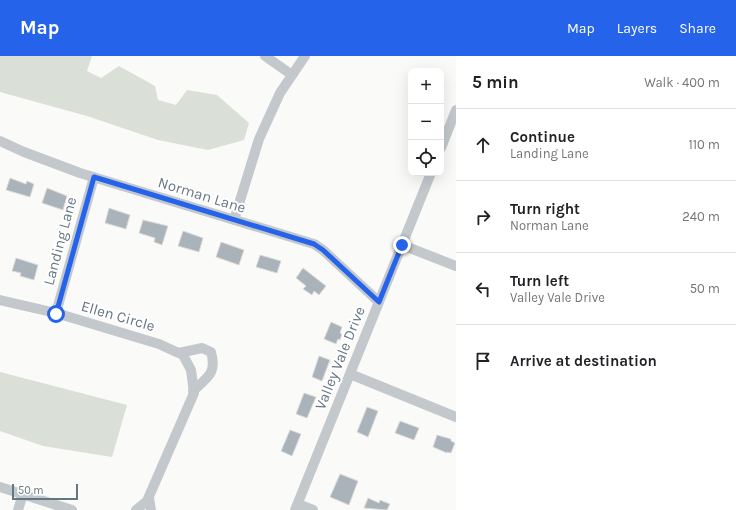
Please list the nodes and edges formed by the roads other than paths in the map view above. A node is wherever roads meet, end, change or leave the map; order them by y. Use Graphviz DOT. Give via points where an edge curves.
graph roads {
  1 [pos="265,56"];
  2 [pos="304,56"];
  3 [pos="292,75"];
  4 [pos="456,113"];
  5 [pos="0,141"];
  6 [pos="444,141"];
  7 [pos="430,176"];
  8 [pos="94,177"];
  9 [pos="234,220"];
  10 [pos="402,245"];
  11 [pos="456,266"];
  12 [pos="0,300"];
  13 [pos="379,302"];
  14 [pos="56,314"];
  15 [pos="179,353"];
  16 [pos="350,374"];
  17 [pos="193,391"];
  18 [pos="456,417"];
  19 [pos="0,487"];
  20 [pos="23,494"];
  21 [pos="148,498"];
  22 [pos="297,507"];
  23 [pos="18,510"];
  24 [pos="72,510"];
  25 [pos="136,510"];
  26 [pos="151,510"];
  27 [pos="313,510"];
  1 -- 3 [label="street"];
  2 -- 3 [label="street"];
  3 -- 9 [label="street" via="280,93 259,139"];
  4 -- 6 [label="street"];
  5 -- 8 [label="street, Norman Lane"];
  7 -- 10 [label="street, Valley Vale Drive"];
  8 -- 9 [label="street, Norman Lane"];
  8 -- 14 [label="street, Landing Lane"];
  9 -- 13 [label="street, Norman Lane" via="314,244"];
  10 -- 11 [label="street"];
  10 -- 13 [label="street, Valley Vale Drive"];
  12 -- 14 [label="street, Ellen Circle"];
  13 -- 16 [label="street, Valley Vale Drive"];
  14 -- 15 [label="street, Ellen Circle" via="159,344"];
  15 -- 17 [label="street" via="191,370"];
  15 -- 17 [label="street" via="202,348 211,352 214,364 212,371"];
  16 -- 18 [label="street"];
  16 -- 22 [label="street, Valley Vale Drive"];
  17 -- 21 [label="street"];
  19 -- 20 [label="street"];
  20 -- 23 [label="street"];
  20 -- 24 [label="street"];
  21 -- 25 [label="street"];
  21 -- 26 [label="street"];
  22 -- 27 [label="street"];
}
